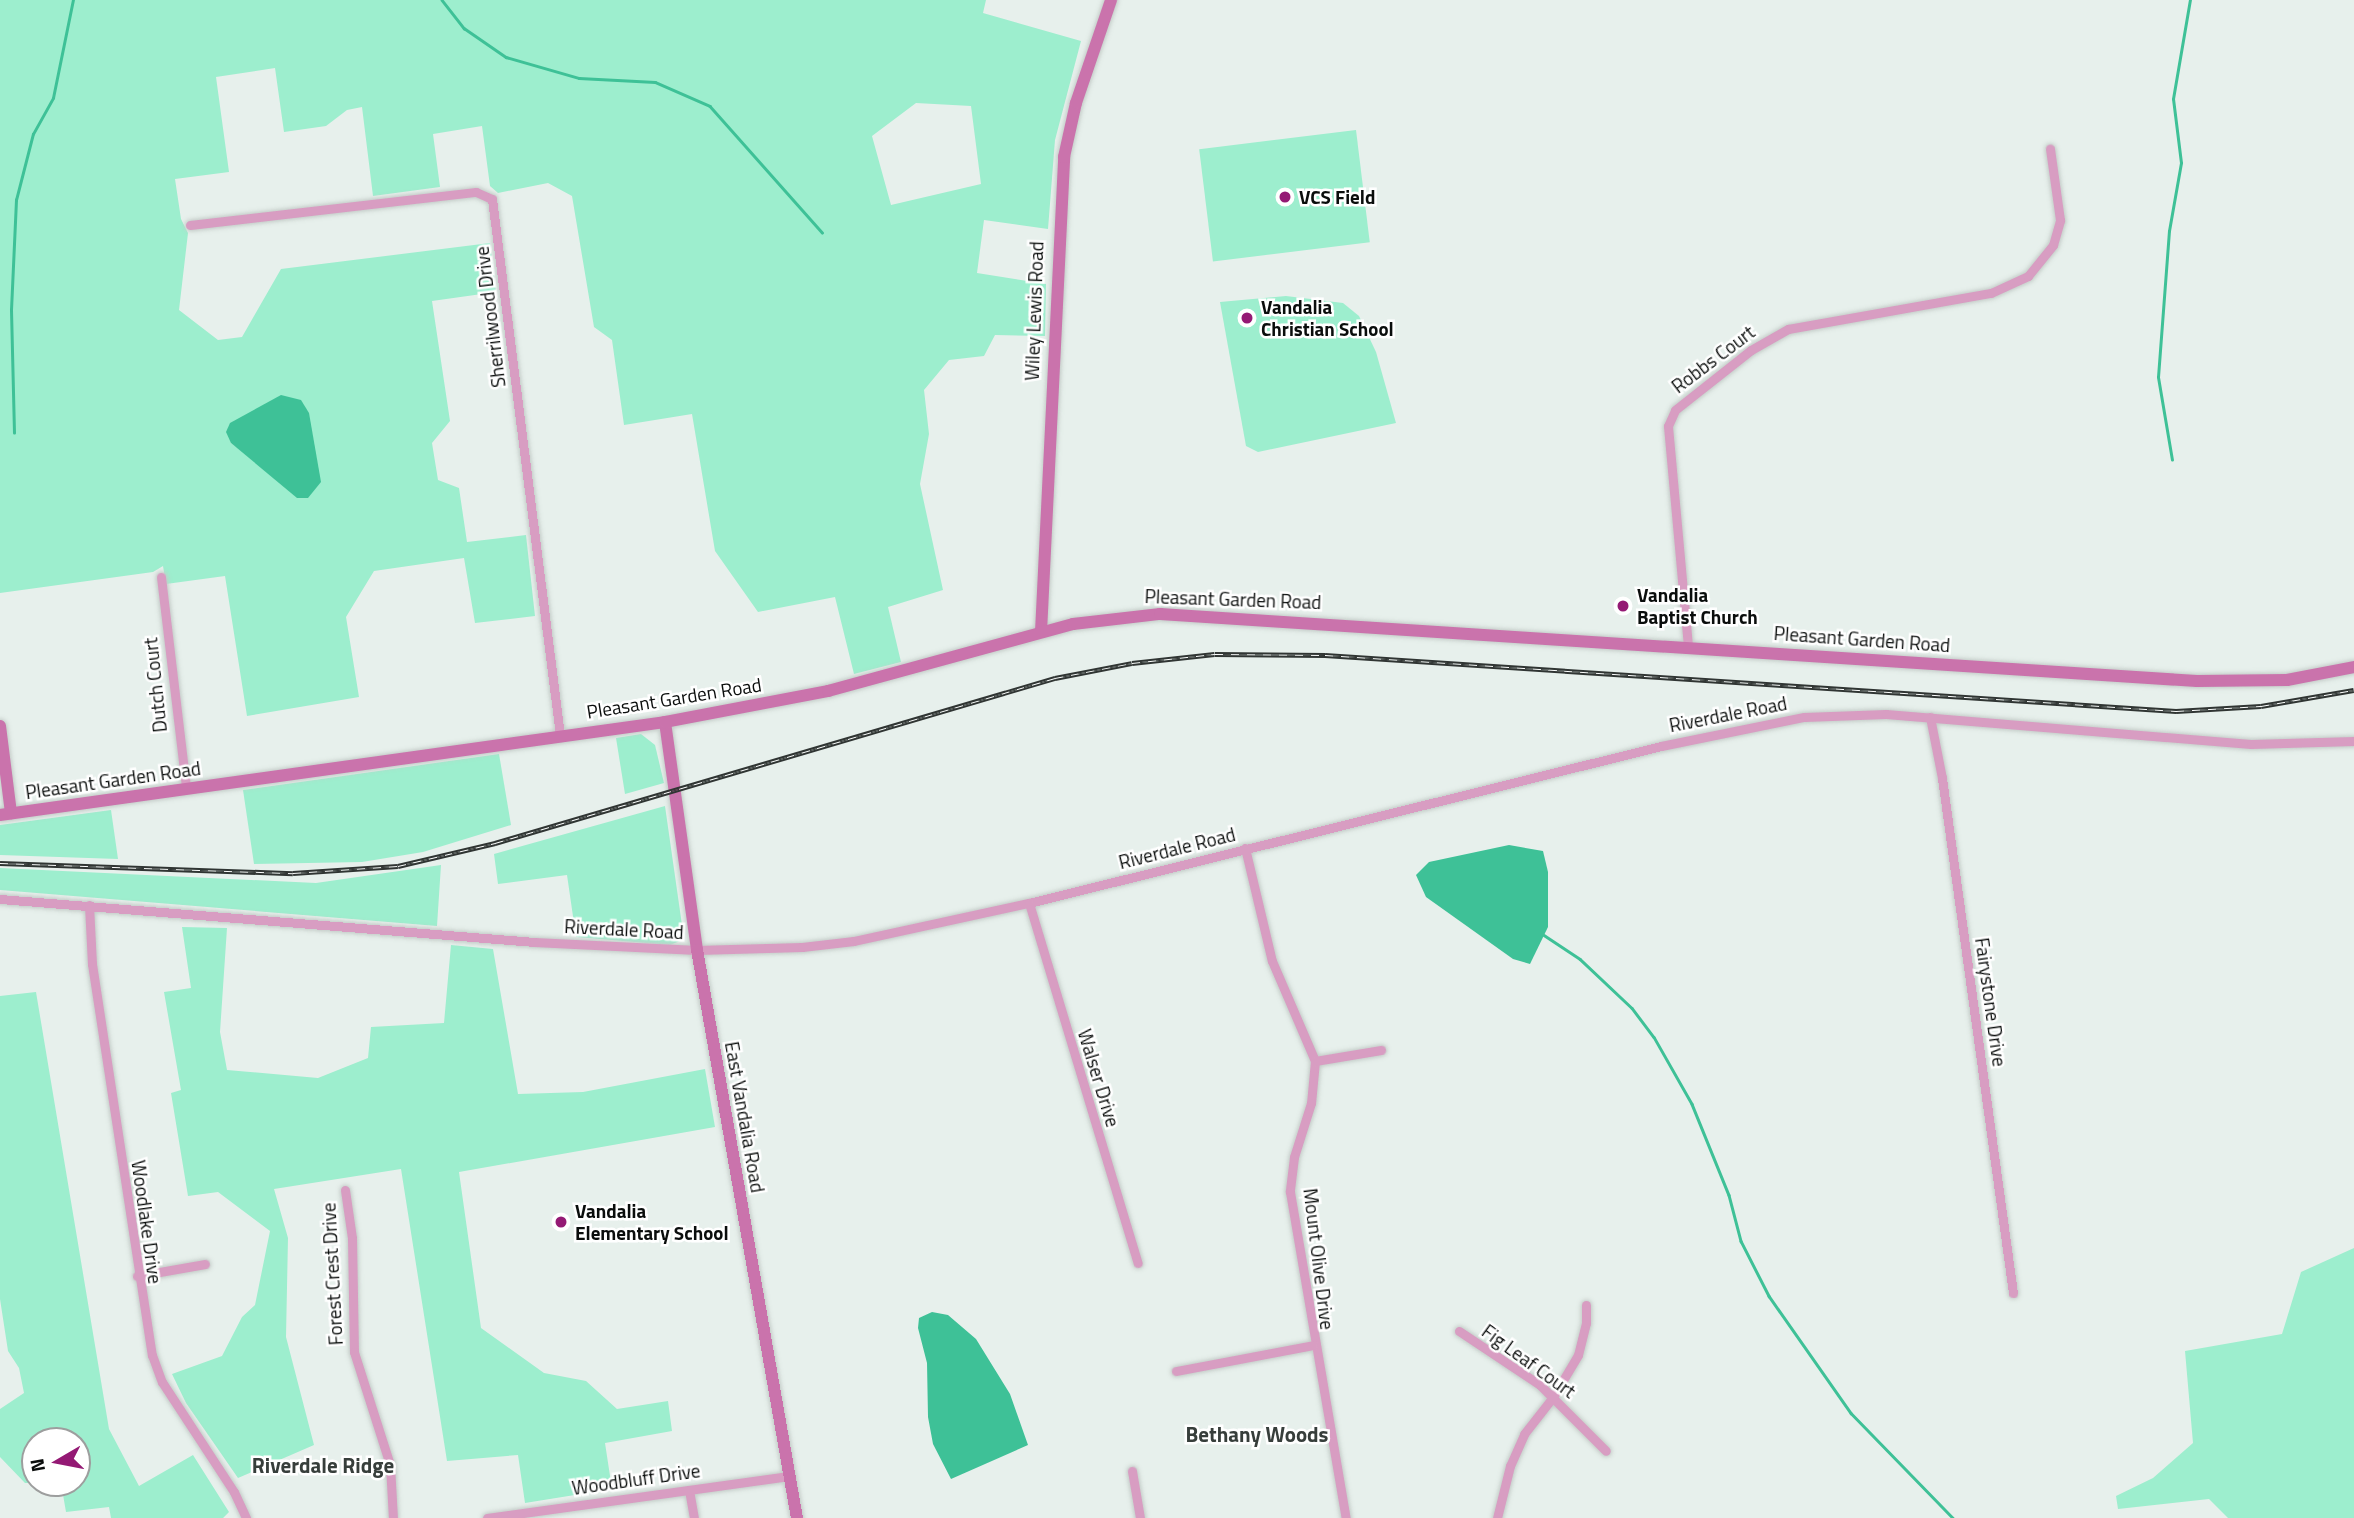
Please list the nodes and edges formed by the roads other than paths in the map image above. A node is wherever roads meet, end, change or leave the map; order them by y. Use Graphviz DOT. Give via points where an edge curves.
graph roads {
  1 [pos="1111,0"];
  2 [pos="2050,149"];
  3 [pos="190,225"];
  4 [pos="161,577"];
  5 [pos="1041,632"];
  6 [pos="1688,646"];
  7 [pos="2354,667"];
  8 [pos="1930,717"];
  9 [pos="664,722"];
  10 [pos="0,726"];
  11 [pos="560,735"];
  12 [pos="2354,741"];
  13 [pos="186,788"];
  14 [pos="6,814"];
  15 [pos="1245,848"];
  16 [pos="0,899"];
  17 [pos="1029,903"];
  18 [pos="89,905"];
  19 [pos="696,950"];
  20 [pos="1381,1050"];
  21 [pos="1315,1060"];
  22 [pos="345,1190"];
  23 [pos="1138,1263"];
  24 [pos="205,1264"];
  25 [pos="137,1276"];
  26 [pos="2013,1293"];
  27 [pos="1586,1305"];
  28 [pos="1459,1331"];
  29 [pos="1313,1345"];
  30 [pos="1176,1371"];
  31 [pos="1553,1397"];
  32 [pos="1606,1451"];
  33 [pos="1132,1471"];
  34 [pos="789,1476"];
  35 [pos="689,1490"];
  36 [pos="246,1518"];
  37 [pos="393,1518"];
  38 [pos="487,1518"];
  39 [pos="694,1518"];
  40 [pos="797,1518"];
  41 [pos="1140,1518"];
  42 [pos="1346,1518"];
  43 [pos="1497,1518"];
  1 -- 5 [label="main road, Wiley Lewis Road" via="1076,103 1064,157"];
  2 -- 6 [label="street, Robbs Court" via="2060,220 2053,245 2028,276 2007,287 1788,329 1751,350 1678,406 1668,426"];
  3 -- 11 [label="street, Sherrilwood Drive" via="476,191 492,199"];
  4 -- 13 [label="street, Dutch Court"];
  5 -- 6 [label="main road, Pleasant Garden Road" via="1125,616 1196,613"];
  5 -- 9 [label="main road, Pleasant Garden Road" via="828,691"];
  6 -- 7 [label="main road, Pleasant Garden Road" via="2197,681 2287,680"];
  8 -- 12 [label="street, Riverdale Road" via="2251,744"];
  8 -- 15 [label="street, Riverdale Road" via="1842,714 1764,723"];
  8 -- 26 [label="street, Fairystone Drive"];
  9 -- 11 [label="main road, Pleasant Garden Road"];
  9 -- 19 [label="main road, East Vandalia Road"];
  10 -- 14 [label="main road"];
  11 -- 13 [label="main road, Pleasant Garden Road"];
  13 -- 14 [label="main road, Pleasant Garden Road"];
  15 -- 17 [label="street, Riverdale Road"];
  15 -- 21 [label="street, Mount Olive Drive" via="1272,961"];
  16 -- 18 [label="street, Riverdale Road"];
  17 -- 19 [label="street, Riverdale Road" via="854,941"];
  17 -- 23 [label="street, Walser Drive"];
  18 -- 19 [label="street, Riverdale Road" via="534,942"];
  18 -- 25 [label="street, Woodlake Drive" via="92,964"];
  19 -- 34 [label="main road, East Vandalia Road"];
  20 -- 21 [label="street"];
  21 -- 29 [label="street, Mount Olive Drive" via="1311,1103 1294,1157 1290,1192"];
  22 -- 37 [label="street, Forest Crest Drive" via="352,1238 354,1352 390,1465"];
  24 -- 25 [label="street"];
  25 -- 36 [label="street, Woodlake Drive" via="162,1382"];
  27 -- 31 [label="street" via="1578,1354"];
  28 -- 31 [label="street, Fig Leaf Court"];
  29 -- 30 [label="street"];
  29 -- 42 [label="street, Mount Olive Drive"];
  31 -- 32 [label="street, Fig Leaf Court"];
  31 -- 43 [label="street" via="1531,1423 1515,1453"];
  33 -- 41 [label="street"];
  34 -- 35 [label="street, Woodbluff Drive"];
  34 -- 40 [label="main road, East Vandalia Road"];
  35 -- 38 [label="street, Woodbluff Drive"];
  35 -- 39 [label="street"];
}
